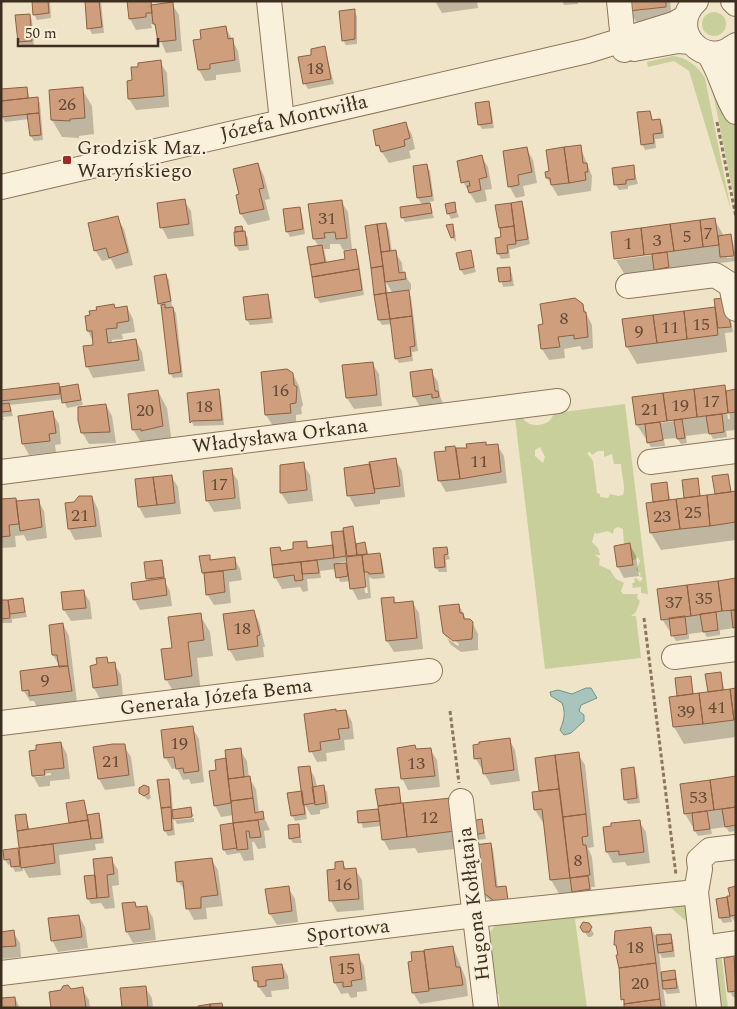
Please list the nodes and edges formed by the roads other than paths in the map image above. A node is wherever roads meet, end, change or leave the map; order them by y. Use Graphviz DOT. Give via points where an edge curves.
graph roads {
  1 [pos="269,1"];
  2 [pos="619,1"];
  3 [pos="733,1"];
  4 [pos="736,4"];
  5 [pos="693,5"];
  6 [pos="624,44"];
  7 [pos="734,46"];
  8 [pos="699,48"];
  9 [pos="736,73"];
  10 [pos="726,114"];
  11 [pos="282,121"];
  12 [pos="1,187"];
  13 [pos="628,286"];
  14 [pos="736,309"];
  15 [pos="558,401"];
  16 [pos="736,451"];
  17 [pos="650,462"];
  18 [pos="1,472"];
  19 [pos="736,649"];
  20 [pos="674,657"];
  21 [pos="430,671"];
  22 [pos="1,723"];
  23 [pos="461,801"];
  24 [pos="736,847"];
  25 [pos="687,892"];
  26 [pos="475,915"];
  27 [pos="736,943"];
  28 [pos="702,948"];
  29 [pos="1,973"];
  30 [pos="486,1008"];
  31 [pos="709,1008"];
  1 -- 11 [label="street"];
  2 -- 6 [label="street"];
  3 -- 4 [label="street"];
  5 -- 6 [label="street, Józefa Montwiłła" via="674,24"];
  5 -- 8 [label="street" via="686,34"];
  6 -- 8 [label="street, Józefa Montwiłła" via="678,41"];
  6 -- 11 [label="street, Józefa Montwiłła"];
  7 -- 8 [label="street, Józefa Montwiłła" via="724,52"];
  7 -- 9 [label="street"];
  8 -- 10 [label="street" via="716,66 729,102"];
  11 -- 12 [label="street, Józefa Montwiłła"];
  13 -- 14 [label="street" via="715,275 731,285"];
  15 -- 18 [label="street, Władysława Orkana"];
  16 -- 17 [label="street"];
  19 -- 20 [label="street"];
  21 -- 22 [label="street, Generała Józefa Bema"];
  23 -- 26 [label="street, Hugona Kołłątaja"];
  24 -- 25 [label="street" via="710,850 699,860 700,869"];
  25 -- 26 [label="street, Sportowa"];
  25 -- 28 [label="street"];
  26 -- 29 [label="street, Sportowa"];
  26 -- 30 [label="street, Hugona Kołłątaja"];
  27 -- 28 [label="street"];
  28 -- 31 [label="street"];
}
